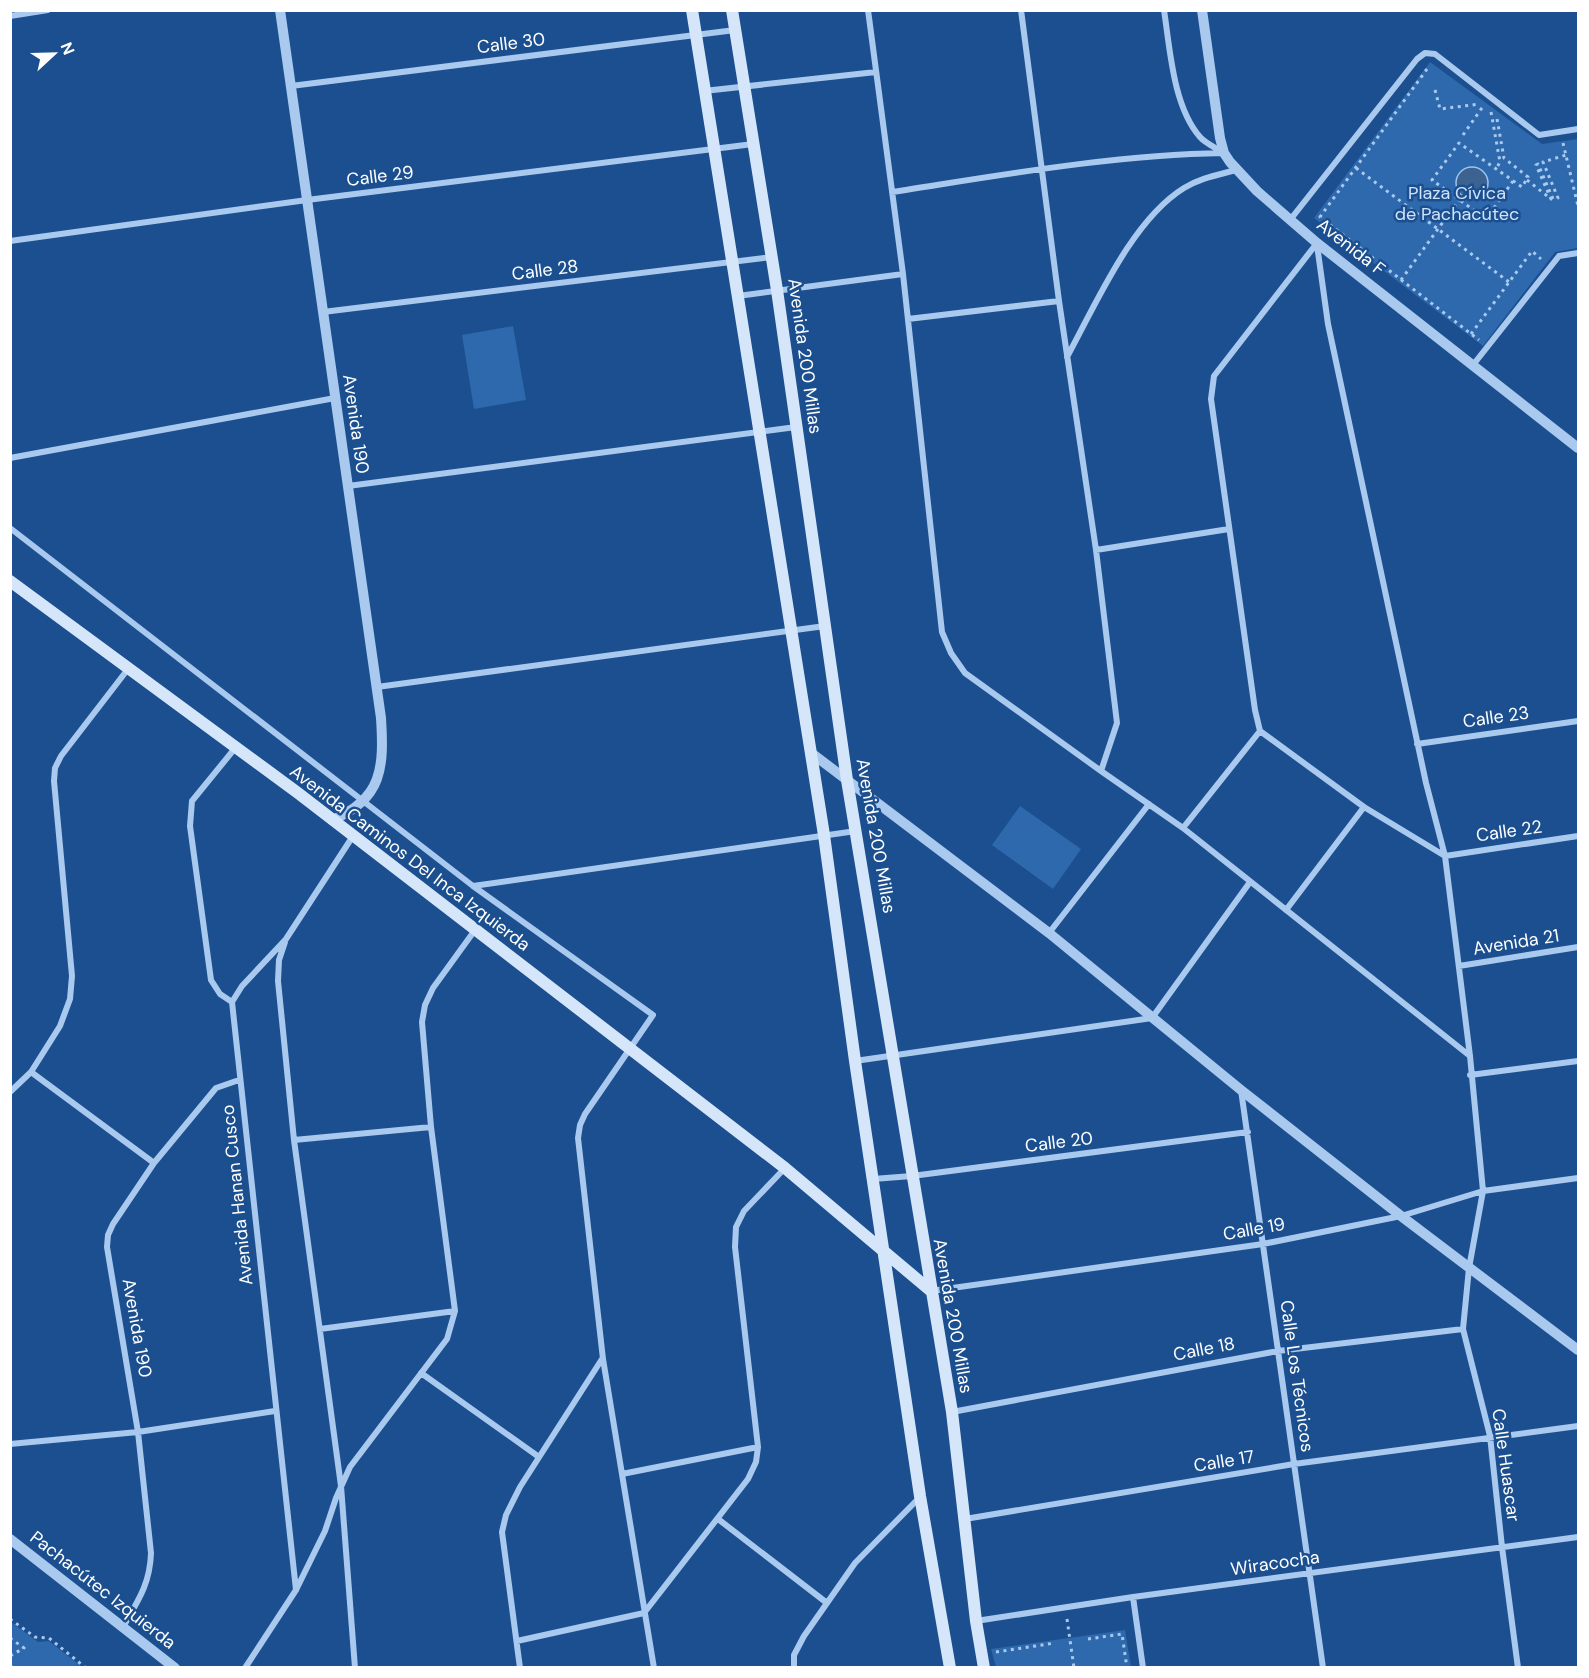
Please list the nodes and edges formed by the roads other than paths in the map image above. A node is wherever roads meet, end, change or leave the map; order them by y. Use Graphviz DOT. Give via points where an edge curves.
graph roads {
  1 [pos="48,10"];
  2 [pos="280,10"];
  3 [pos="692,10"];
  4 [pos="732,10"];
  5 [pos="868,10"];
  6 [pos="1021,10"];
  7 [pos="1164,10"];
  8 [pos="1202,10"];
  9 [pos="10,16"];
  10 [pos="735,30"];
  11 [pos="696,34"];
  12 [pos="876,72"];
  13 [pos="291,86"];
  14 [pos="744,87"];
  15 [pos="704,91"];
  16 [pos="1578,129"];
  17 [pos="753,144"];
  18 [pos="713,149"];
  19 [pos="1224,153"];
  20 [pos="1043,169"];
  21 [pos="1236,170"];
  22 [pos="892,192"];
  23 [pos="307,200"];
  24 [pos="1290,220"];
  25 [pos="10,241"];
  26 [pos="1317,243"];
  27 [pos="1578,253"];
  28 [pos="771,257"];
  29 [pos="732,261"];
  30 [pos="903,274"];
  31 [pos="777,290"];
  32 [pos="738,297"];
  33 [pos="1059,301"];
  34 [pos="323,312"];
  35 [pos="908,319"];
  36 [pos="1067,357"];
  37 [pos="1473,365"];
  38 [pos="335,398"];
  39 [pos="797,427"];
  40 [pos="759,432"];
  41 [pos="1578,448"];
  42 [pos="10,458"];
  43 [pos="348,486"];
  44 [pos="10,528"];
  45 [pos="1229,529"];
  46 [pos="1096,550"];
  47 [pos="10,581"];
  48 [pos="825,626"];
  49 [pos="790,631"];
  50 [pos="129,668"];
  51 [pos="377,687"];
  52 [pos="1578,720"];
  53 [pos="1260,731"];
  54 [pos="1417,744"];
  55 [pos="236,747"];
  56 [pos="810,752"];
  57 [pos="1101,771"];
  58 [pos="847,780"];
  59 [pos="365,801"];
  60 [pos="1149,804"];
  61 [pos="1364,807"];
  62 [pos="332,820"];
  63 [pos="1184,828"];
  64 [pos="856,831"];
  65 [pos="824,835"];
  66 [pos="353,836"];
  67 [pos="1578,836"];
  68 [pos="1445,856"];
  69 [pos="1250,882"];
  70 [pos="472,886"];
  71 [pos="1286,910"];
  72 [pos="475,930"];
  73 [pos="1049,933"];
  74 [pos="286,939"];
  75 [pos="1578,947"];
  76 [pos="1459,966"];
  77 [pos="232,1002"];
  78 [pos="1152,1018"];
  79 [pos="629,1048"];
  80 [pos="894,1055"];
  81 [pos="1470,1056"];
  82 [pos="855,1061"];
  83 [pos="1578,1061"];
  84 [pos="31,1072"];
  85 [pos="1470,1075"];
  86 [pos="239,1080"];
  87 [pos="12,1088"];
  88 [pos="1241,1090"];
  89 [pos="431,1127"];
  90 [pos="1248,1132"];
  91 [pos="294,1140"];
  92 [pos="154,1163"];
  93 [pos="784,1168"];
  94 [pos="912,1176"];
  95 [pos="1578,1178"];
  96 [pos="873,1179"];
  97 [pos="1483,1191"];
  98 [pos="1401,1216"];
  99 [pos="1263,1244"];
  100 [pos="884,1251"];
  101 [pos="1469,1268"];
  102 [pos="931,1291"];
  103 [pos="455,1311"];
  104 [pos="320,1329"];
  105 [pos="1463,1329"];
  106 [pos="1278,1350"];
  107 [pos="1578,1350"];
  108 [pos="603,1359"];
  109 [pos="421,1373"];
  110 [pos="275,1411"];
  111 [pos="952,1412"];
  112 [pos="1578,1426"];
  113 [pos="138,1432"];
  114 [pos="1490,1436"];
  115 [pos="10,1444"];
  116 [pos="758,1447"];
  117 [pos="539,1457"];
  118 [pos="1294,1464"];
  119 [pos="622,1474"];
  120 [pos="341,1486"];
  121 [pos="920,1496"];
  122 [pos="718,1519"];
  123 [pos="964,1519"];
  124 [pos="1578,1537"];
  125 [pos="10,1539"];
  126 [pos="1502,1547"];
  127 [pos="1310,1573"];
  128 [pos="296,1590"];
  129 [pos="1133,1597"];
  130 [pos="827,1603"];
  131 [pos="644,1613"];
  132 [pos="976,1621"];
  133 [pos="123,1627"];
  134 [pos="517,1641"];
  135 [pos="175,1668"];
  136 [pos="245,1668"];
  137 [pos="355,1668"];
  138 [pos="520,1668"];
  139 [pos="654,1668"];
  140 [pos="794,1668"];
  141 [pos="950,1668"];
  142 [pos="984,1668"];
  143 [pos="1143,1668"];
  144 [pos="1323,1668"];
  145 [pos="1518,1668"];
  1 -- 9 [label="street"];
  2 -- 13 [label="street, Avenida 190"];
  3 -- 11 [label="main road"];
  4 -- 10 [label="main road, Avenida 200 Millas"];
  5 -- 12 [label="street"];
  6 -- 20 [label="street"];
  7 -- 19 [label="street" via="1174,75 1184,109 1200,138"];
  8 -- 19 [label="street, Avenida F" via="1216,123"];
  10 -- 11 [label="street, Calle 30"];
  10 -- 14 [label="main road, Avenida 200 Millas"];
  11 -- 13 [label="street, Calle 30"];
  11 -- 15 [label="main road"];
  12 -- 14 [label="street"];
  12 -- 22 [label="street"];
  13 -- 23 [label="street, Avenida 190"];
  14 -- 15 [label="street"];
  14 -- 17 [label="main road, Avenida 200 Millas"];
  15 -- 18 [label="main road"];
  16 -- 24 [label="street" via="1539,135 1435,54 1425,53"];
  17 -- 18 [label="street, Calle 29"];
  17 -- 28 [label="main road, Avenida 200 Millas"];
  18 -- 23 [label="street, Calle 29"];
  18 -- 29 [label="main road"];
  19 -- 20 [label="street" via="1168,154"];
  19 -- 21 [label="street, Avenida F"];
  20 -- 22 [label="street"];
  20 -- 33 [label="street"];
  21 -- 24 [label="street, Avenida F"];
  21 -- 36 [label="street" via="1187,186 1141,227"];
  22 -- 30 [label="street"];
  23 -- 25 [label="street, Calle 29"];
  23 -- 34 [label="street, Avenida 190"];
  24 -- 26 [label="street, Avenida F"];
  26 -- 37 [label="street, Avenida F"];
  26 -- 45 [label="street" via="1214,376 1211,399"];
  26 -- 54 [label="street, Calle Huascar" via="1328,324"];
  27 -- 37 [label="street" via="1559,256"];
  28 -- 29 [label="street, Calle 28"];
  28 -- 31 [label="main road, Avenida 200 Millas"];
  29 -- 32 [label="main road"];
  29 -- 34 [label="street, Calle 28"];
  30 -- 31 [label="street"];
  30 -- 35 [label="street"];
  31 -- 32 [label="street"];
  31 -- 39 [label="main road, Avenida 200 Millas"];
  32 -- 40 [label="main road"];
  33 -- 35 [label="street"];
  33 -- 36 [label="street"];
  34 -- 38 [label="street, Avenida 190"];
  35 -- 57 [label="street" via="942,632 965,673"];
  36 -- 46 [label="street"];
  37 -- 41 [label="street, Avenida F"];
  38 -- 42 [label="street"];
  38 -- 43 [label="street, Avenida 190"];
  39 -- 40 [label="street"];
  39 -- 48 [label="main road, Avenida 200 Millas"];
  40 -- 43 [label="street"];
  40 -- 49 [label="main road"];
  43 -- 51 [label="street, Avenida 190"];
  44 -- 59 [label="street, Avenida Caminos Del Inca Izquierda"];
  45 -- 46 [label="street"];
  45 -- 53 [label="street"];
  46 -- 57 [label="street" via="1117,723"];
  47 -- 50 [label="main road, Avenida Caminos Del Inca Izquierda"];
  48 -- 49 [label="street"];
  48 -- 58 [label="main road, Avenida 200 Millas"];
  49 -- 51 [label="street"];
  49 -- 56 [label="main road"];
  50 -- 55 [label="main road, Avenida Caminos Del Inca Izquierda"];
  50 -- 84 [label="street" via="54,768 72,976 70,999 60,1026"];
  51 -- 59 [label="street, Avenida 190" via="381,764"];
  52 -- 54 [label="street, Calle 23"];
  53 -- 61 [label="street"];
  53 -- 63 [label="street"];
  54 -- 68 [label="street, Calle Huascar"];
  55 -- 62 [label="main road, Avenida Caminos Del Inca Izquierda"];
  55 -- 77 [label="street" via="192,801 190,826 211,980 220,994"];
  56 -- 58 [label="street"];
  56 -- 65 [label="main road"];
  57 -- 60 [label="street"];
  58 -- 64 [label="main road, Avenida 200 Millas"];
  58 -- 73 [label="street"];
  59 -- 62 [label="street"];
  59 -- 70 [label="street, Avenida Caminos Del Inca Izquierda"];
  60 -- 63 [label="street"];
  60 -- 73 [label="street"];
  61 -- 68 [label="street"];
  61 -- 71 [label="street"];
  62 -- 66 [label="main road, Avenida Caminos Del Inca Izquierda"];
  63 -- 69 [label="street"];
  64 -- 65 [label="street"];
  64 -- 80 [label="main road, Avenida 200 Millas"];
  65 -- 70 [label="street"];
  65 -- 82 [label="main road"];
  66 -- 72 [label="main road, Avenida Caminos Del Inca Izquierda"];
  66 -- 74 [label="street"];
  67 -- 68 [label="street, Calle 22"];
  68 -- 76 [label="street, Calle Huascar"];
  69 -- 71 [label="street"];
  69 -- 78 [label="street"];
  70 -- 79 [label="street, Avenida Caminos Del Inca Izquierda" via="653,1015"];
  71 -- 81 [label="street"];
  72 -- 79 [label="main road, Avenida Caminos Del Inca Izquierda"];
  72 -- 89 [label="street" via="425,1005 422,1022"];
  73 -- 78 [label="street"];
  74 -- 77 [label="street"];
  74 -- 91 [label="street" via="278,981"];
  75 -- 76 [label="street, Avenida 21"];
  76 -- 81 [label="street, Calle Huascar"];
  77 -- 86 [label="street, Avenida Hanan Cusco"];
  78 -- 80 [label="street"];
  78 -- 88 [label="street"];
  79 -- 93 [label="main road, Avenida Caminos Del Inca Izquierda"];
  79 -- 108 [label="street" via="585,1114 578,1138"];
  80 -- 82 [label="street"];
  80 -- 94 [label="main road, Avenida 200 Millas"];
  81 -- 85 [label="street, Calle Huascar"];
  82 -- 96 [label="main road"];
  83 -- 85 [label="street"];
  84 -- 87 [label="street"];
  84 -- 92 [label="street"];
  85 -- 97 [label="street, Calle Huascar"];
  86 -- 92 [label="street, Avenida 190" via="216,1088"];
  86 -- 110 [label="street, Avenida Hanan Cusco"];
  88 -- 90 [label="street, Calle Los Técnicos"];
  88 -- 98 [label="street"];
  89 -- 91 [label="street"];
  89 -- 103 [label="street"];
  90 -- 94 [label="street, Calle 20"];
  90 -- 99 [label="street, Calle Los Técnicos"];
  91 -- 104 [label="street"];
  92 -- 113 [label="street, Avenida 190" via="113,1224 107,1247"];
  93 -- 100 [label="main road, Avenida Caminos Del Inca Izquierda"];
  93 -- 116 [label="street" via="744,1211 736,1227"];
  94 -- 96 [label="street, Calle 20"];
  94 -- 102 [label="main road, Avenida 200 Millas"];
  95 -- 97 [label="street, Calle 19"];
  96 -- 100 [label="main road"];
  97 -- 98 [label="street, Calle 19"];
  97 -- 101 [label="street, Calle Huascar"];
  98 -- 99 [label="street, Calle 19"];
  98 -- 101 [label="street"];
  99 -- 102 [label="street, Calle 19"];
  99 -- 106 [label="street, Calle Los Técnicos"];
  100 -- 102 [label="main road, Avenida Caminos Del Inca Izquierda"];
  100 -- 121 [label="main road"];
  101 -- 105 [label="street, Calle Huascar"];
  101 -- 107 [label="street"];
  102 -- 111 [label="main road, Avenida 200 Millas"];
  103 -- 104 [label="street"];
  103 -- 109 [label="street" via="447,1339"];
  104 -- 120 [label="street"];
  105 -- 106 [label="street, Calle 18"];
  105 -- 114 [label="street, Calle Huascar"];
  106 -- 111 [label="street, Calle 18"];
  106 -- 118 [label="street, Calle Los Técnicos"];
  108 -- 117 [label="street"];
  108 -- 119 [label="street"];
  109 -- 117 [label="street"];
  109 -- 120 [label="street" via="350,1467"];
  110 -- 113 [label="street"];
  110 -- 128 [label="street, Avenida Hanan Cusco"];
  111 -- 123 [label="main road, Avenida 200 Millas"];
  112 -- 114 [label="street, Calle 17"];
  113 -- 115 [label="street"];
  113 -- 133 [label="street, Avenida 190" via="150,1571 145,1589"];
  114 -- 118 [label="street, Calle 17"];
  114 -- 126 [label="street, Calle Huascar"];
  116 -- 119 [label="street"];
  116 -- 122 [label="street" via="748,1479"];
  117 -- 134 [label="street" via="513,1500 502,1532"];
  118 -- 123 [label="street, Calle 17"];
  118 -- 127 [label="street, Calle Los Técnicos"];
  119 -- 131 [label="street"];
  120 -- 128 [label="street" via="325,1531"];
  120 -- 137 [label="street"];
  121 -- 130 [label="street" via="855,1563"];
  121 -- 141 [label="main road"];
  122 -- 130 [label="street"];
  122 -- 131 [label="street"];
  123 -- 132 [label="main road, Avenida 200 Millas"];
  124 -- 126 [label="street, Wiracocha"];
  125 -- 133 [label="street, Pachacútec Izquierda"];
  126 -- 127 [label="street, Wiracocha"];
  126 -- 145 [label="street, Calle Huascar"];
  127 -- 129 [label="street, Wiracocha"];
  127 -- 144 [label="street, Calle Los Técnicos"];
  128 -- 136 [label="street"];
  129 -- 132 [label="street, Wiracocha"];
  129 -- 143 [label="street"];
  130 -- 140 [label="street" via="794,1655"];
  131 -- 134 [label="street"];
  131 -- 139 [label="street"];
  132 -- 142 [label="main road, Avenida 200 Millas"];
  133 -- 135 [label="street, Pachacútec Izquierda"];
  134 -- 138 [label="street"];
}
